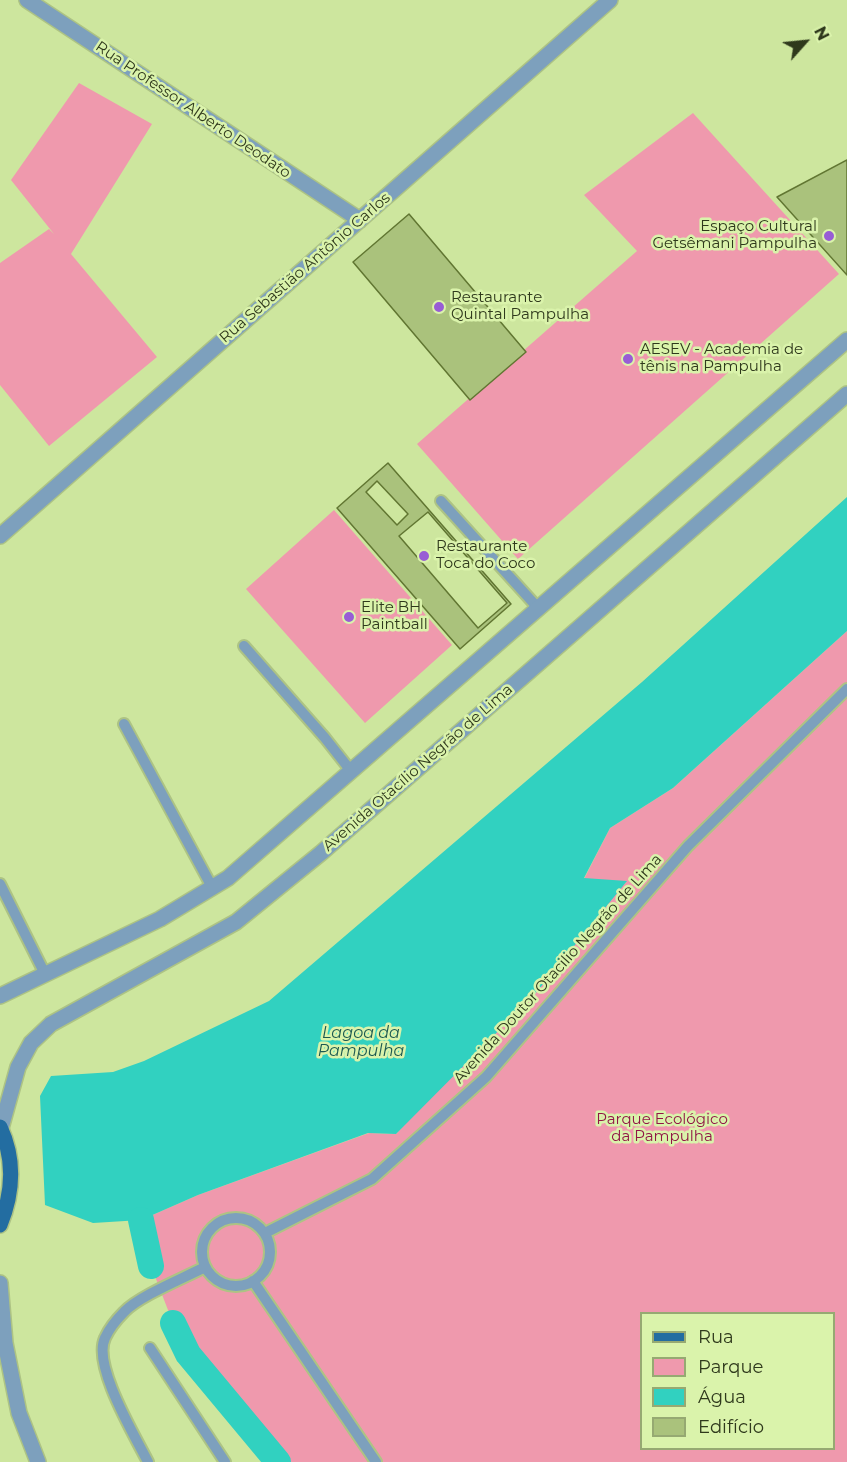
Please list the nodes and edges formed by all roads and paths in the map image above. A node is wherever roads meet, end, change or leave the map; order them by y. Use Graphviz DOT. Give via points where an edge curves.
graph roads {
  1 [pos="27,0"];
  2 [pos="610,0"];
  3 [pos="360,220"];
  4 [pos="847,340"];
  5 [pos="847,394"];
  6 [pos="441,501"];
  7 [pos="0,536"];
  8 [pos="538,608"];
  9 [pos="244,646"];
  10 [pos="847,689"];
  11 [pos="124,724"];
  12 [pos="351,771"];
  13 [pos="0,884"];
  14 [pos="212,887"];
  15 [pos="45,974"];
  16 [pos="0,996"];
  17 [pos="0,1127"];
  18 [pos="0,1225"];
  19 [pos="265,1233"];
  20 [pos="205,1267"];
  21 [pos="254,1281"];
  22 [pos="0,1283"];
  23 [pos="150,1348"];
  24 [pos="38,1462"];
  25 [pos="148,1462"];
  26 [pos="225,1462"];
  27 [pos="376,1462"];
  1 -- 3 [label="street, Rua Professor Alberto Deodato"];
  2 -- 3 [label="street, Rua Sebastião Antônio Carlos"];
  3 -- 7 [label="street, Rua Sebastião Antônio Carlos"];
  4 -- 8 [label="street"];
  5 -- 17 [label="street, Avenida Otacílio Negrão de Lima" via="321,853 236,922 51,1024 31,1043 18,1067"];
  6 -- 8 [label="lane"];
  8 -- 12 [label="street"];
  9 -- 12 [label="lane"];
  10 -- 19 [label="lane, Avenida Doutor Otacilio Negrão de Lima" via="688,846 486,1077 372,1179"];
  11 -- 14 [label="lane"];
  12 -- 14 [label="street" via="228,878"];
  13 -- 15 [label="lane"];
  14 -- 15 [label="street" via="160,919"];
  15 -- 16 [label="street"];
  17 -- 18 [label="main road" via="8,1145 12,1177"];
  19 -- 20 [label="lane" via="244,1218 219,1221 203,1242"];
  19 -- 21 [label="lane" via="270,1246 269,1260"];
  20 -- 21 [label="lane" via="226,1284 240,1286"];
  20 -- 25 [label="lane" via="125,1311 104,1339 103,1364"];
  21 -- 27 [label="lane"];
  22 -- 24 [label="street" via="5,1342 19,1413"];
  23 -- 26 [label="lane"];
}
